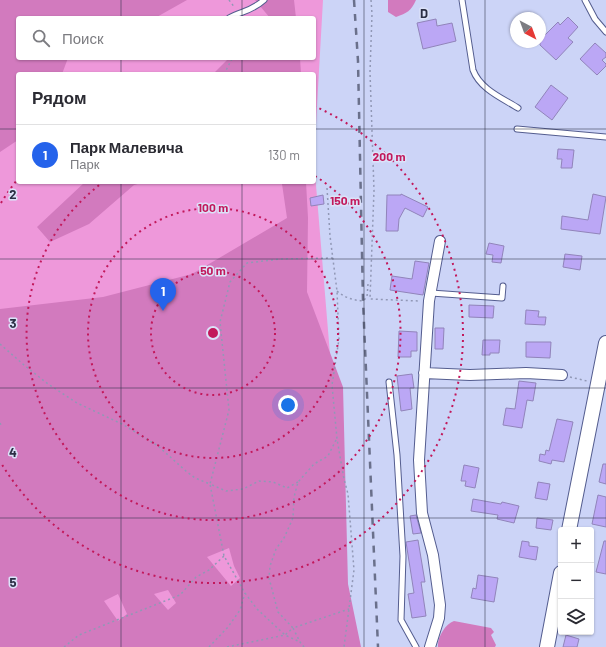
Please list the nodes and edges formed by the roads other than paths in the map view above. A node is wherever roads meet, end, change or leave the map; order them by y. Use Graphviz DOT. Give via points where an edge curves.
graph roads {
  1 [pos="264,0"];
  2 [pos="462,0"];
  3 [pos="584,0"];
  4 [pos="233,16"];
  5 [pos="606,32"];
  6 [pos="518,108"];
  7 [pos="517,129"];
  8 [pos="606,138"];
  9 [pos="440,241"];
  10 [pos="503,286"];
  11 [pos="430,297"];
  12 [pos="606,343"];
  13 [pos="424,373"];
  14 [pos="562,375"];
  15 [pos="601,379"];
  16 [pos="389,382"];
  17 [pos="570,527"];
  18 [pos="558,589"];
  19 [pos="416,647"];
  20 [pos="430,647"];
  21 [pos="547,647"];
  1 -- 4 [label="lane" via="247,12"];
  2 -- 6 [label="lane" via="476,76 482,84"];
  3 -- 5 [label="lane"];
  7 -- 8 [label="lane"];
  9 -- 11 [label="street"];
  10 -- 11 [label="lane" via="502,298"];
  11 -- 13 [label="street"];
  12 -- 15 [label="main road"];
  13 -- 14 [label="street"];
  13 -- 20 [label="street" via="419,460 422,513 433,555 440,605 439,618"];
  15 -- 17 [label="main road"];
  16 -- 19 [label="lane" via="397,455 403,556 401,620"];
  18 -- 21 [label="main road"];
}
